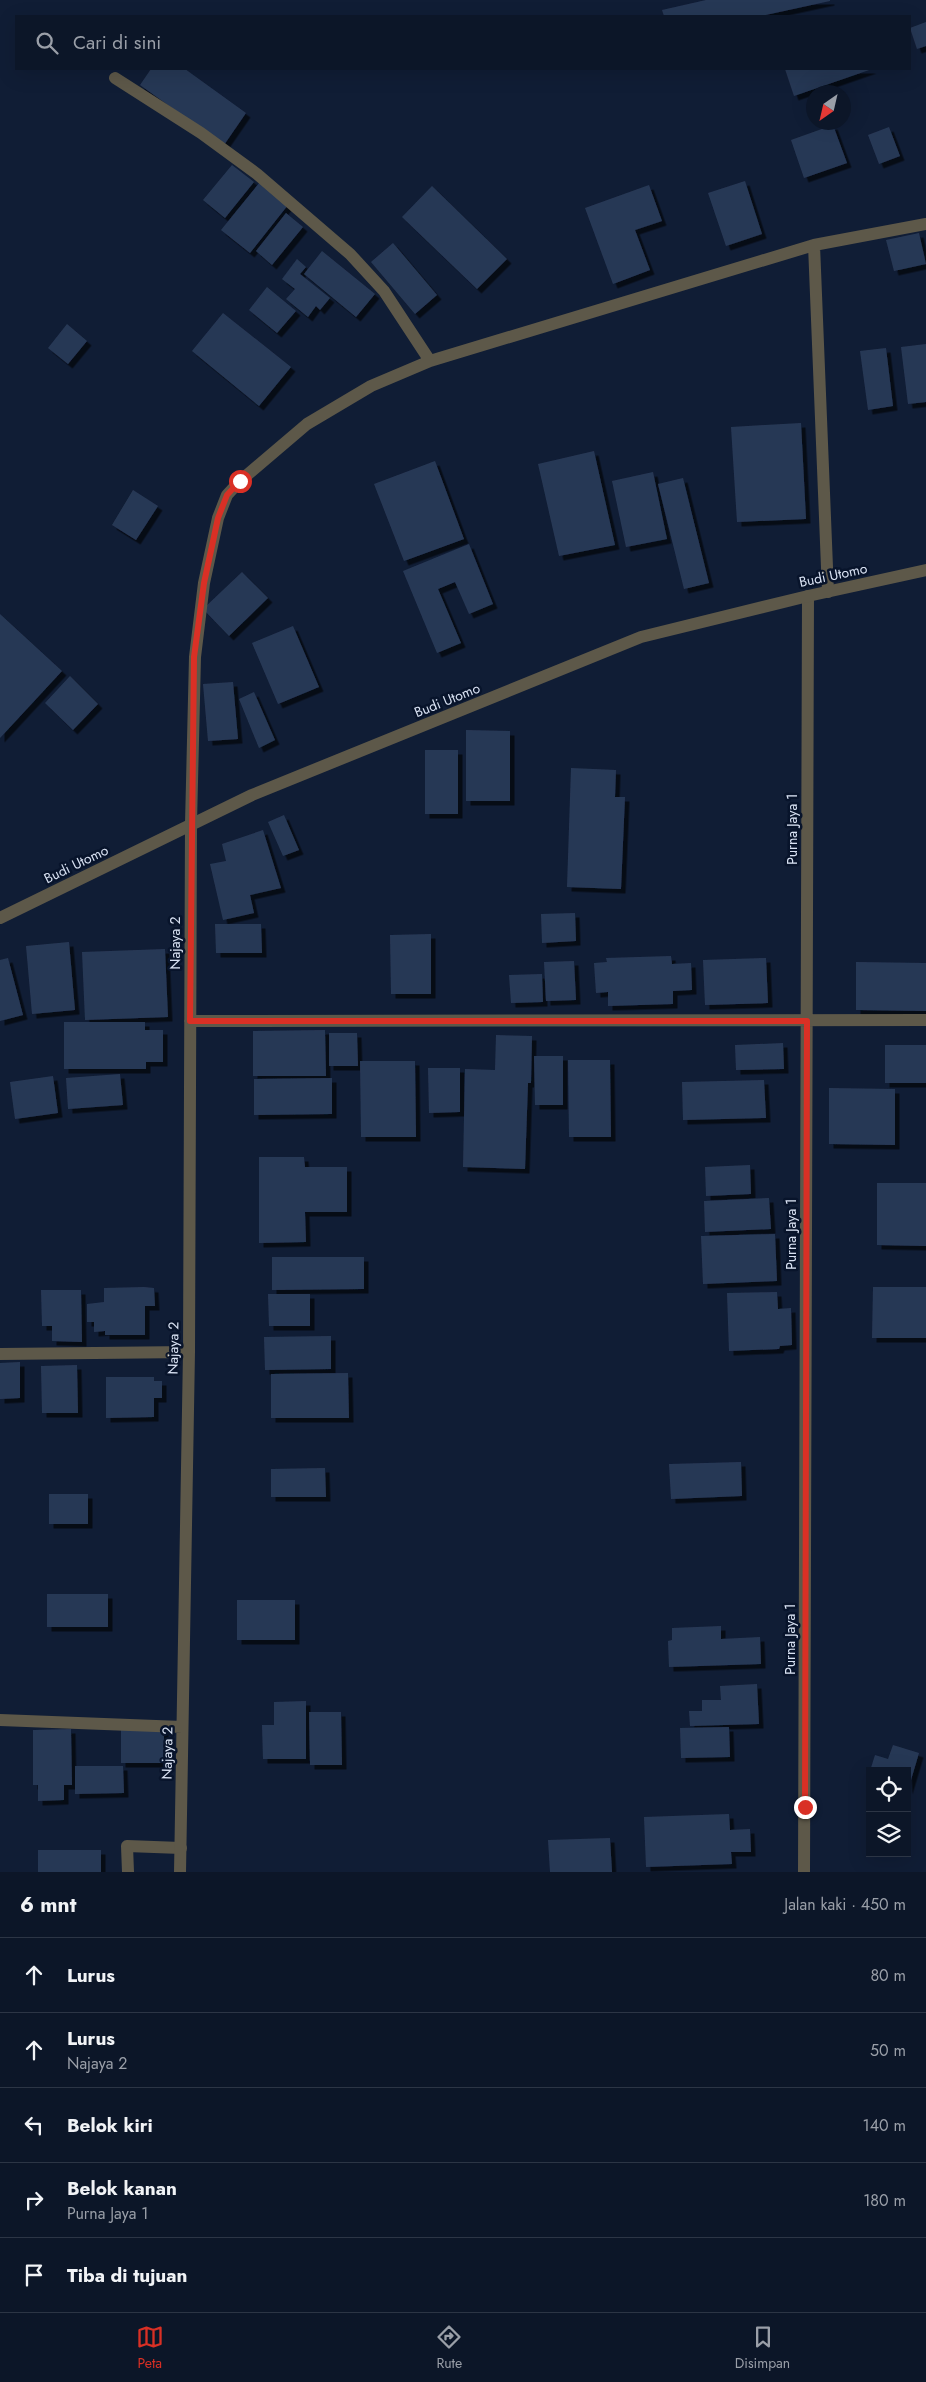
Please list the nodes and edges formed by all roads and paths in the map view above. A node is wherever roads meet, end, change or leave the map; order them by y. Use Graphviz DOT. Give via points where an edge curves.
graph roads {
  1 [pos="115,78"];
  2 [pos="926,224"];
  3 [pos="814,245"];
  4 [pos="430,361"];
  5 [pos="926,570"];
  6 [pos="828,592"];
  7 [pos="808,596"];
  8 [pos="191,824"];
  9 [pos="0,918"];
  10 [pos="926,1020"];
  11 [pos="190,1021"];
  12 [pos="807,1021"];
  13 [pos="189,1352"];
  14 [pos="0,1354"];
  15 [pos="0,1720"];
  16 [pos="182,1727"];
  17 [pos="181,1848"];
  18 [pos="128,1872"];
  19 [pos="180,1872"];
  20 [pos="804,1872"];
  1 -- 4 [label="street" via="201,133 257,174 350,254 384,291"];
  2 -- 3 [label="street, Najaya 2"];
  3 -- 4 [label="street, Najaya 2"];
  3 -- 6 [label="street"];
  4 -- 8 [label="street, Najaya 2" via="371,386 307,424 227,495 218,518 204,583 194,657"];
  5 -- 6 [label="street, Budi Utomo"];
  6 -- 7 [label="street, Budi Utomo"];
  7 -- 8 [label="street, Budi Utomo" via="641,637 261,791"];
  7 -- 12 [label="street, Purna Jaya 1"];
  8 -- 9 [label="street, Budi Utomo"];
  8 -- 11 [label="street, Najaya 2"];
  10 -- 12 [label="street"];
  11 -- 12 [label="street"];
  11 -- 13 [label="street, Najaya 2"];
  12 -- 20 [label="street, Purna Jaya 1"];
  13 -- 14 [label="street"];
  13 -- 16 [label="street, Najaya 2"];
  15 -- 16 [label="street"];
  16 -- 17 [label="street, Najaya 2"];
  17 -- 18 [label="street" via="127,1846"];
  17 -- 19 [label="street, Najaya 2"];
}
